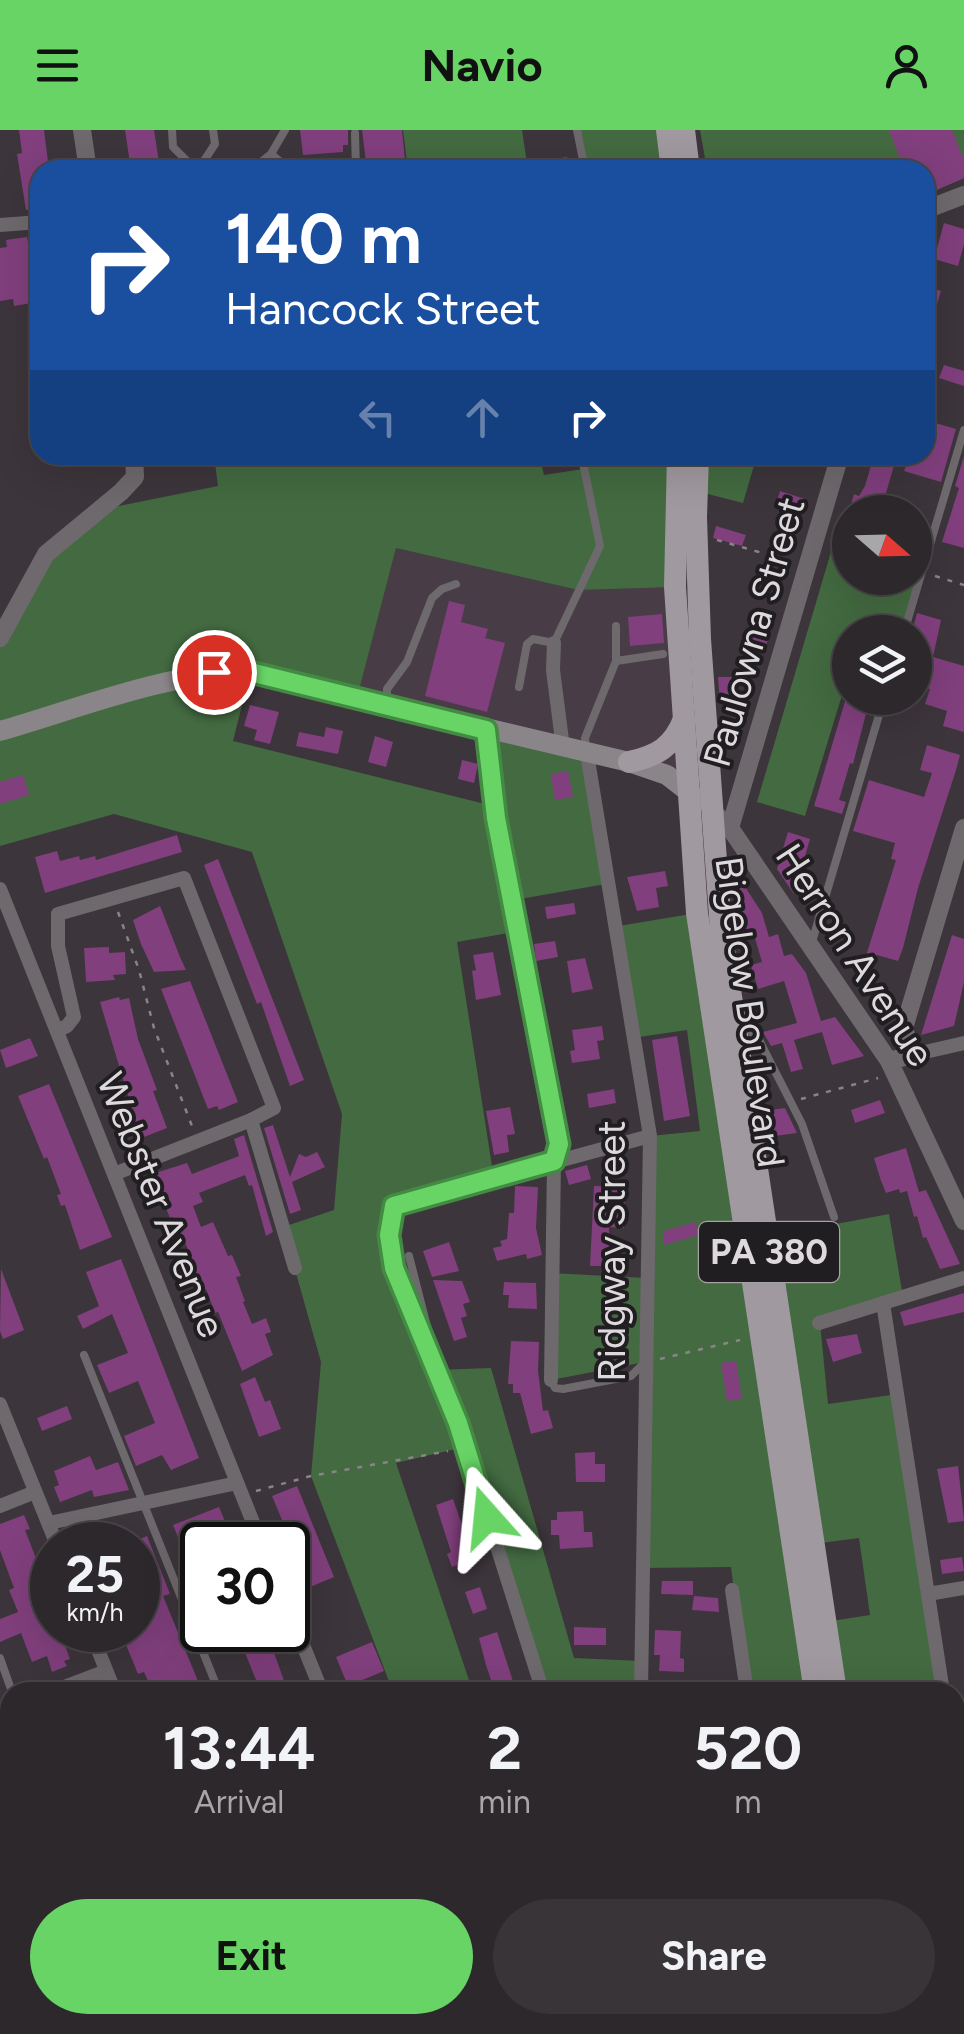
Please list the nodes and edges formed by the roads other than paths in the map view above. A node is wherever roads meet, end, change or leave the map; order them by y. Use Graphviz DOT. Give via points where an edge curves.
graph roads {
  1 [pos="82,130"];
  2 [pos="172,130"];
  3 [pos="213,130"];
  4 [pos="285,130"];
  5 [pos="577,130"];
  6 [pos="667,130"];
  7 [pos="684,130"];
  8 [pos="355,133"];
  9 [pos="271,154"];
  10 [pos="86,160"];
  11 [pos="186,160"];
  12 [pos="204,160"];
  13 [pos="263,160"];
  14 [pos="279,160"];
  15 [pos="356,160"];
  16 [pos="583,160"];
  17 [pos="671,160"];
  18 [pos="688,160"];
  19 [pos="964,195"];
  20 [pos="935,206"];
  21 [pos="30,223"];
  22 [pos="0,225"];
  23 [pos="964,430"];
  24 [pos="134,465"];
  25 [pos="585,465"];
  26 [pos="678,465"];
  27 [pos="698,465"];
  28 [pos="837,465"];
  29 [pos="456,584"];
  30 [pos="909,615"];
  31 [pos="616,626"];
  32 [pos="0,638"];
  33 [pos="554,643"];
  34 [pos="663,654"];
  35 [pos="616,661"];
  36 [pos="520,687"];
  37 [pos="387,705"];
  38 [pos="879,715"];
  39 [pos="684,719"];
  40 [pos="486,730"];
  41 [pos="0,731"];
  42 [pos="563,748"];
  43 [pos="587,754"];
  44 [pos="628,762"];
  45 [pos="688,790"];
  46 [pos="712,811"];
  47 [pos="730,828"];
  48 [pos="964,828"];
  49 [pos="0,889"];
  50 [pos="810,946"];
  51 [pos="735,1023"];
  52 [pos="57,1031"];
  53 [pos="964,1043"];
  54 [pos="912,1055"];
  55 [pos="889,1061"];
  56 [pos="250,1120"];
  57 [pos="650,1136"];
  58 [pos="554,1161"];
  59 [pos="114,1174"];
  60 [pos="834,1217"];
  61 [pos="964,1222"];
  62 [pos="409,1256"];
  63 [pos="295,1268"];
  64 [pos="964,1278"];
  65 [pos="883,1303"];
  66 [pos="820,1322"];
  67 [pos="84,1355"];
  68 [pos="652,1360"];
  69 [pos="436,1370"];
  70 [pos="551,1380"];
  71 [pos="0,1404"];
  72 [pos="237,1483"];
  73 [pos="35,1492"];
  74 [pos="143,1503"];
  75 [pos="0,1506"];
  76 [pos="49,1522"];
  77 [pos="54,1522"];
  78 [pos="253,1522"];
  79 [pos="964,1588"];
  80 [pos="732,1590"];
  81 [pos="928,1594"];
  82 [pos="99,1652"];
  83 [pos="306,1652"];
  84 [pos="0,1658"];
  85 [pos="106,1670"];
  86 [pos="8,1682"];
  87 [pos="76,1682"];
  88 [pos="111,1682"];
  89 [pos="215,1682"];
  90 [pos="318,1682"];
  91 [pos="541,1682"];
  92 [pos="641,1682"];
  93 [pos="746,1682"];
  94 [pos="813,1682"];
  95 [pos="834,1682"];
  96 [pos="941,1682"];
  1 -- 10 [label="street"];
  2 -- 11 [label="lane" via="172,148"];
  3 -- 12 [label="lane" via="215,144"];
  4 -- 9 [label="lane"];
  5 -- 16 [label="lane"];
  6 -- 17 [label="main road"];
  7 -- 18 [label="main road"];
  8 -- 15 [label="lane"];
  9 -- 13 [label="lane"];
  9 -- 14 [label="lane"];
  19 -- 20 [label="street"];
  21 -- 22 [label="street"];
  23 -- 30 [label="lane"];
  24 -- 32 [label="street" via="135,477 122,492 46,554"];
  25 -- 33 [label="lane" via="600,546"];
  26 -- 39 [label="main road, Bigelow Boulevard / PA 380" via="675,587"];
  27 -- 46 [label="main road, Bigelow Boulevard / PA 380"];
  28 -- 47 [label="street, Paulowna Street"];
  29 -- 37 [label="lane" via="442,589 425,610 407,662 387,689"];
  31 -- 35 [label="lane"];
  33 -- 36 [label="lane" via="528,644"];
  33 -- 42 [label="street"];
  34 -- 35 [label="lane"];
  35 -- 43 [label="lane" via="584,738"];
  37 -- 40 [label="main road, Herron Avenue"];
  37 -- 41 [label="main road, Herron Avenue" via="250,672 214,672"];
  38 -- 50 [label="lane"];
  39 -- 44 [label="main road" via="664,750"];
  39 -- 45 [label="main road, Bigelow Boulevard / PA 380"];
  40 -- 42 [label="main road, Herron Avenue"];
  40 -- 58 [label="street" via="496,818 559,1144"];
  42 -- 43 [label="main road, Herron Avenue"];
  43 -- 44 [label="main road, Herron Avenue"];
  43 -- 57 [label="street, Ridgway Street"];
  44 -- 45 [label="main road, Herron Avenue"];
  45 -- 46 [label="main road, Herron Avenue"];
  45 -- 94 [label="main road, Bigelow Boulevard / PA 380" via="702,959"];
  46 -- 47 [label="street, Herron Avenue"];
  46 -- 51 [label="main road, Bigelow Boulevard / PA 380"];
  47 -- 50 [label="street, Herron Avenue"];
  48 -- 54 [label="street" via="904,1028"];
  49 -- 52 [label="street, Webster Avenue"];
  50 -- 55 [label="street, Herron Avenue"];
  51 -- 60 [label="lane" via="757,1036 802,1124"];
  51 -- 95 [label="main road, Bigelow Boulevard / PA 380"];
  52 -- 56 [label="street" via="74,1018 58,914 184,878 274,1108"];
  52 -- 59 [label="street, Webster Avenue"];
  53 -- 54 [label="street"];
  54 -- 55 [label="street"];
  55 -- 61 [label="street, Herron Avenue"];
  56 -- 59 [label="street"];
  56 -- 63 [label="street"];
  57 -- 58 [label="street"];
  57 -- 68 [label="street, Ridgway Street"];
  58 -- 69 [label="street" via="394,1206 394,1268"];
  58 -- 70 [label="street"];
  59 -- 72 [label="street, Webster Avenue"];
  62 -- 69 [label="lane"];
  64 -- 65 [label="street"];
  65 -- 66 [label="street"];
  65 -- 81 [label="street"];
  67 -- 74 [label="lane"];
  68 -- 70 [label="lane" via="631,1376 597,1383 563,1389"];
  68 -- 92 [label="street, Ridgway Street"];
  69 -- 91 [label="street"];
  71 -- 73 [label="street"];
  72 -- 74 [label="street"];
  72 -- 78 [label="street, Webster Avenue"];
  73 -- 75 [label="street"];
  73 -- 76 [label="street"];
  74 -- 77 [label="street"];
  74 -- 89 [label="lane"];
  79 -- 81 [label="street"];
  80 -- 93 [label="street"];
  81 -- 96 [label="street"];
  82 -- 85 [label="street"];
  83 -- 90 [label="street"];
  84 -- 86 [label="lane"];
  85 -- 87 [label="street"];
  85 -- 88 [label="street"];
}
